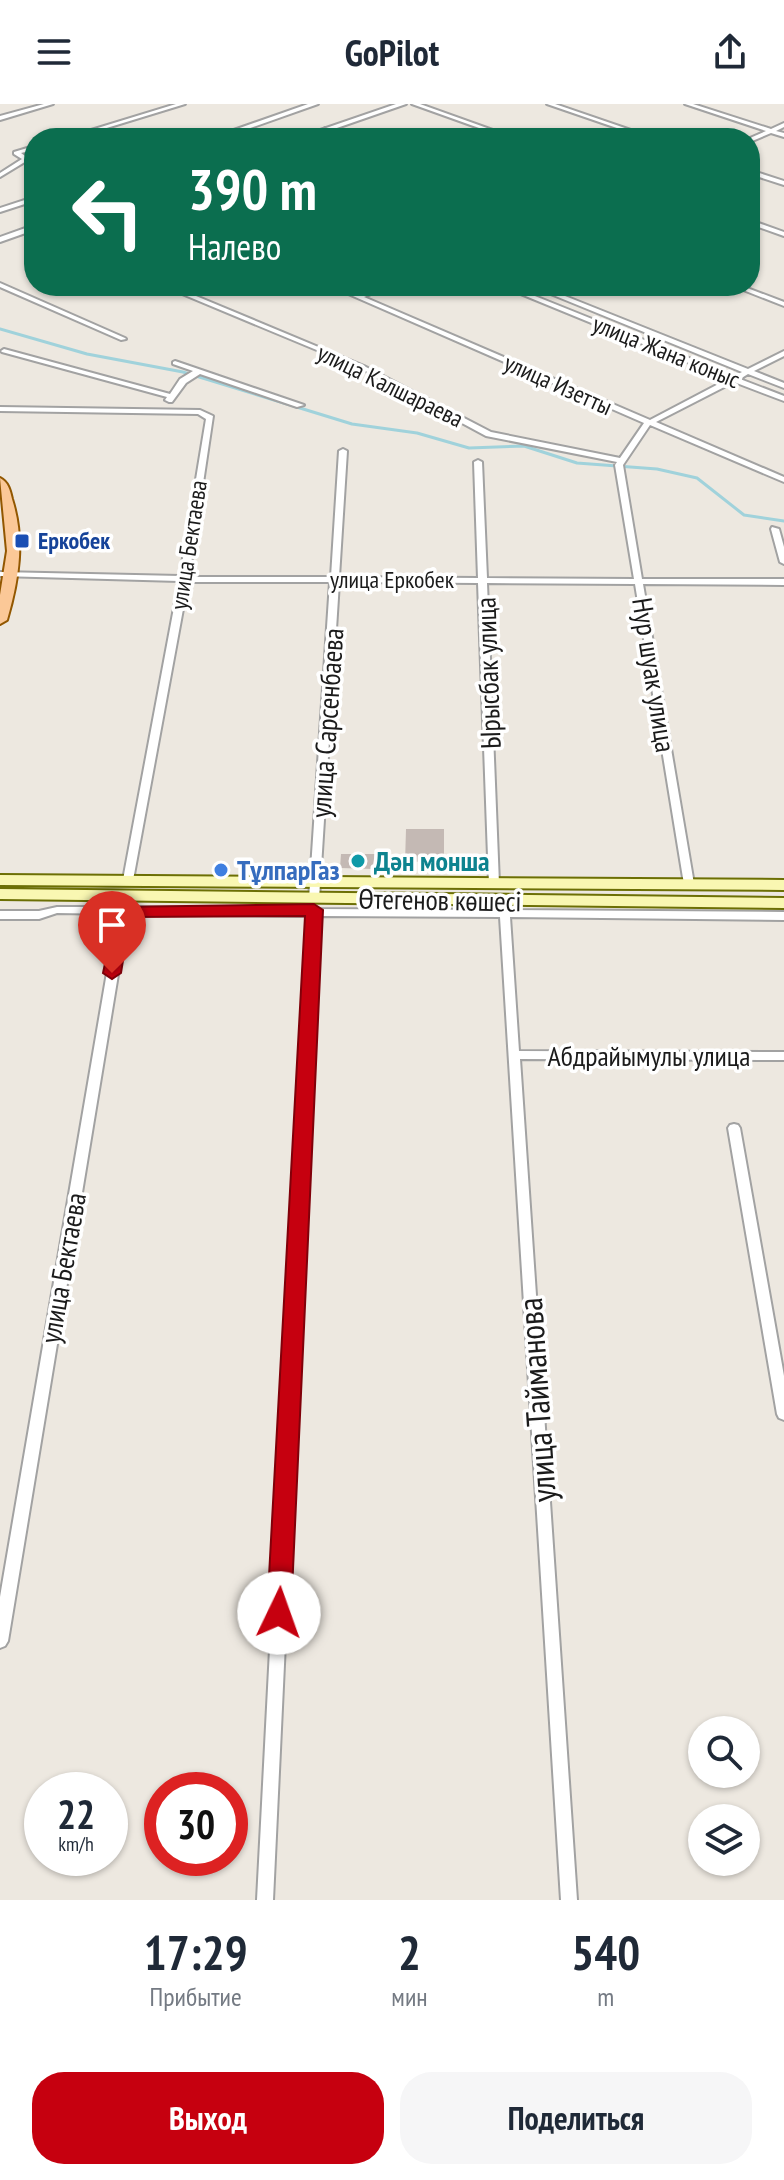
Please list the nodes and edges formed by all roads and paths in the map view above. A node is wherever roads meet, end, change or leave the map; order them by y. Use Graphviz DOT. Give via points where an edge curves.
graph roads {
  1 [pos="50,104"];
  2 [pos="164,104"];
  3 [pos="182,104"];
  4 [pos="315,104"];
  5 [pos="403,104"];
  6 [pos="415,104"];
  7 [pos="550,104"];
  8 [pos="688,104"];
  9 [pos="172,107"];
  10 [pos="0,118"];
  11 [pos="784,125"];
  12 [pos="102,128"];
  13 [pos="244,128"];
  14 [pos="331,128"];
  15 [pos="483,128"];
  16 [pos="621,128"];
  17 [pos="771,131"];
  18 [pos="784,135"];
  19 [pos="760,136"];
  20 [pos="24,160"];
  21 [pos="0,175"];
  22 [pos="760,175"];
  23 [pos="784,183"];
  24 [pos="24,202"];
  25 [pos="0,210"];
  26 [pos="760,226"];
  27 [pos="24,231"];
  28 [pos="784,234"];
  29 [pos="0,240"];
  30 [pos="0,285"];
  31 [pos="760,295"];
  32 [pos="24,296"];
  33 [pos="25,296"];
  34 [pos="190,296"];
  35 [pos="529,296"];
  36 [pos="559,296"];
  37 [pos="358,297"];
  38 [pos="784,304"];
  39 [pos="123,339"];
  40 [pos="4,351"];
  41 [pos="784,353"];
  42 [pos="175,363"];
  43 [pos="199,371"];
  44 [pos="747,372"];
  45 [pos="734,379"];
  46 [pos="784,386"];
  47 [pos="170,396"];
  48 [pos="784,399"];
  49 [pos="300,405"];
  50 [pos="0,409"];
  51 [pos="166,411"];
  52 [pos="647,424"];
  53 [pos="343,451"];
  54 [pos="478,462"];
  55 [pos="620,463"];
  56 [pos="784,480"];
  57 [pos="0,482"];
  58 [pos="775,529"];
  59 [pos="784,562"];
  60 [pos="7,574"];
  61 [pos="184,579"];
  62 [pos="337,579"];
  63 [pos="485,580"];
  64 [pos="639,581"];
  65 [pos="784,582"];
  66 [pos="0,620"];
  67 [pos="0,880"];
  68 [pos="316,881"];
  69 [pos="494,884"];
  70 [pos="529,884"];
  71 [pos="689,884"];
  72 [pos="784,885"];
  73 [pos="0,894"];
  74 [pos="124,895"];
  75 [pos="533,901"];
  76 [pos="784,903"];
  77 [pos="314,905"];
  78 [pos="505,908"];
  79 [pos="0,915"];
  80 [pos="784,916"];
  81 [pos="514,1055"];
  82 [pos="784,1056"];
  83 [pos="734,1128"];
  84 [pos="784,1414"];
  85 [pos="0,1641"];
  86 [pos="265,1900"];
  87 [pos="569,1900"];
  1 -- 10 [label="street"];
  2 -- 9 [label="street"];
  3 -- 9 [label="street"];
  4 -- 13 [label="street"];
  5 -- 14 [label="street"];
  6 -- 15 [label="street"];
  7 -- 16 [label="street"];
  8 -- 17 [label="street"];
  9 -- 12 [label="street"];
  11 -- 17 [label="street"];
  17 -- 18 [label="street"];
  17 -- 19 [label="street"];
  20 -- 21 [label="street"];
  22 -- 23 [label="street"];
  24 -- 25 [label="street"];
  26 -- 28 [label="street"];
  27 -- 29 [label="street"];
  30 -- 32 [label="street"];
  31 -- 38 [label="street"];
  33 -- 39 [label="street"];
  34 -- 55 [label="street, улица Калшараева" via="362,367 489,434"];
  35 -- 45 [label="street, улица Жана коныс"];
  36 -- 44 [label="street, улица Жана коныс"];
  37 -- 52 [label="street, улица Изетты"];
  40 -- 47 [label="street"];
  41 -- 44 [label="street"];
  42 -- 43 [label="street"];
  43 -- 47 [label="street"];
  43 -- 49 [label="street"];
  44 -- 45 [label="street"];
  44 -- 46 [label="street, улица Жана коныс"];
  45 -- 48 [label="street, улица Жана коныс"];
  45 -- 52 [label="street"];
  47 -- 51 [label="street"];
  50 -- 51 [label="street, улица Бектаева"];
  51 -- 61 [label="street, улица Бектаева" via="200,412 210,418"];
  52 -- 55 [label="street"];
  52 -- 56 [label="street, улица Изетты"];
  53 -- 62 [label="street, улица Сарсенбаева"];
  54 -- 63 [label="street, Ырысбак улица"];
  55 -- 64 [label="street, Нур шуак улица"];
  57 -- 60 [label="main road" via="13,514"];
  58 -- 59 [label="street"];
  60 -- 61 [label="street, улица Еркобек"];
  60 -- 66 [label="main road"];
  61 -- 62 [label="street, улица Еркобек"];
  61 -- 74 [label="street, улица Бектаева"];
  62 -- 63 [label="street, улица Еркобек"];
  62 -- 68 [label="street, улица Сарсенбаева"];
  63 -- 64 [label="street, улица Еркобек"];
  63 -- 69 [label="street, Ырысбак улица"];
  64 -- 65 [label="street, улица Еркобек"];
  64 -- 71 [label="street, Нур шуак улица"];
  67 -- 74 [label="main road, Өтегенов көшесі"];
  68 -- 69 [label="main road, Өтегенов көшесі"];
  68 -- 74 [label="main road, Өтегенов көшесі"];
  68 -- 77 [label="street, улица Сарсенбаева"];
  69 -- 70 [label="main road, Өтегенов көшесі"];
  70 -- 71 [label="main road, Өтегенов көшесі"];
  70 -- 75 [label="street"];
  71 -- 72 [label="main road, Өтегенов көшесі"];
  73 -- 74 [label="main road, Өтегенов көшесі"];
  74 -- 77 [label="main road, Өтегенов көшесі"];
  74 -- 79 [label="street"];
  74 -- 85 [label="street, улица Бектаева"];
  75 -- 76 [label="main road, Өтегенов көшесі"];
  75 -- 78 [label="main road, Өтегенов көшесі"];
  77 -- 78 [label="main road, Өтегенов көшесі"];
  77 -- 86 [label="street, улица Сарсенбаева"];
  78 -- 80 [label="street"];
  78 -- 81 [label="street, улица Тайманова"];
  81 -- 82 [label="street, Абдрайымулы улица"];
  81 -- 87 [label="street, улица Тайманова"];
  83 -- 84 [label="street"];
}
